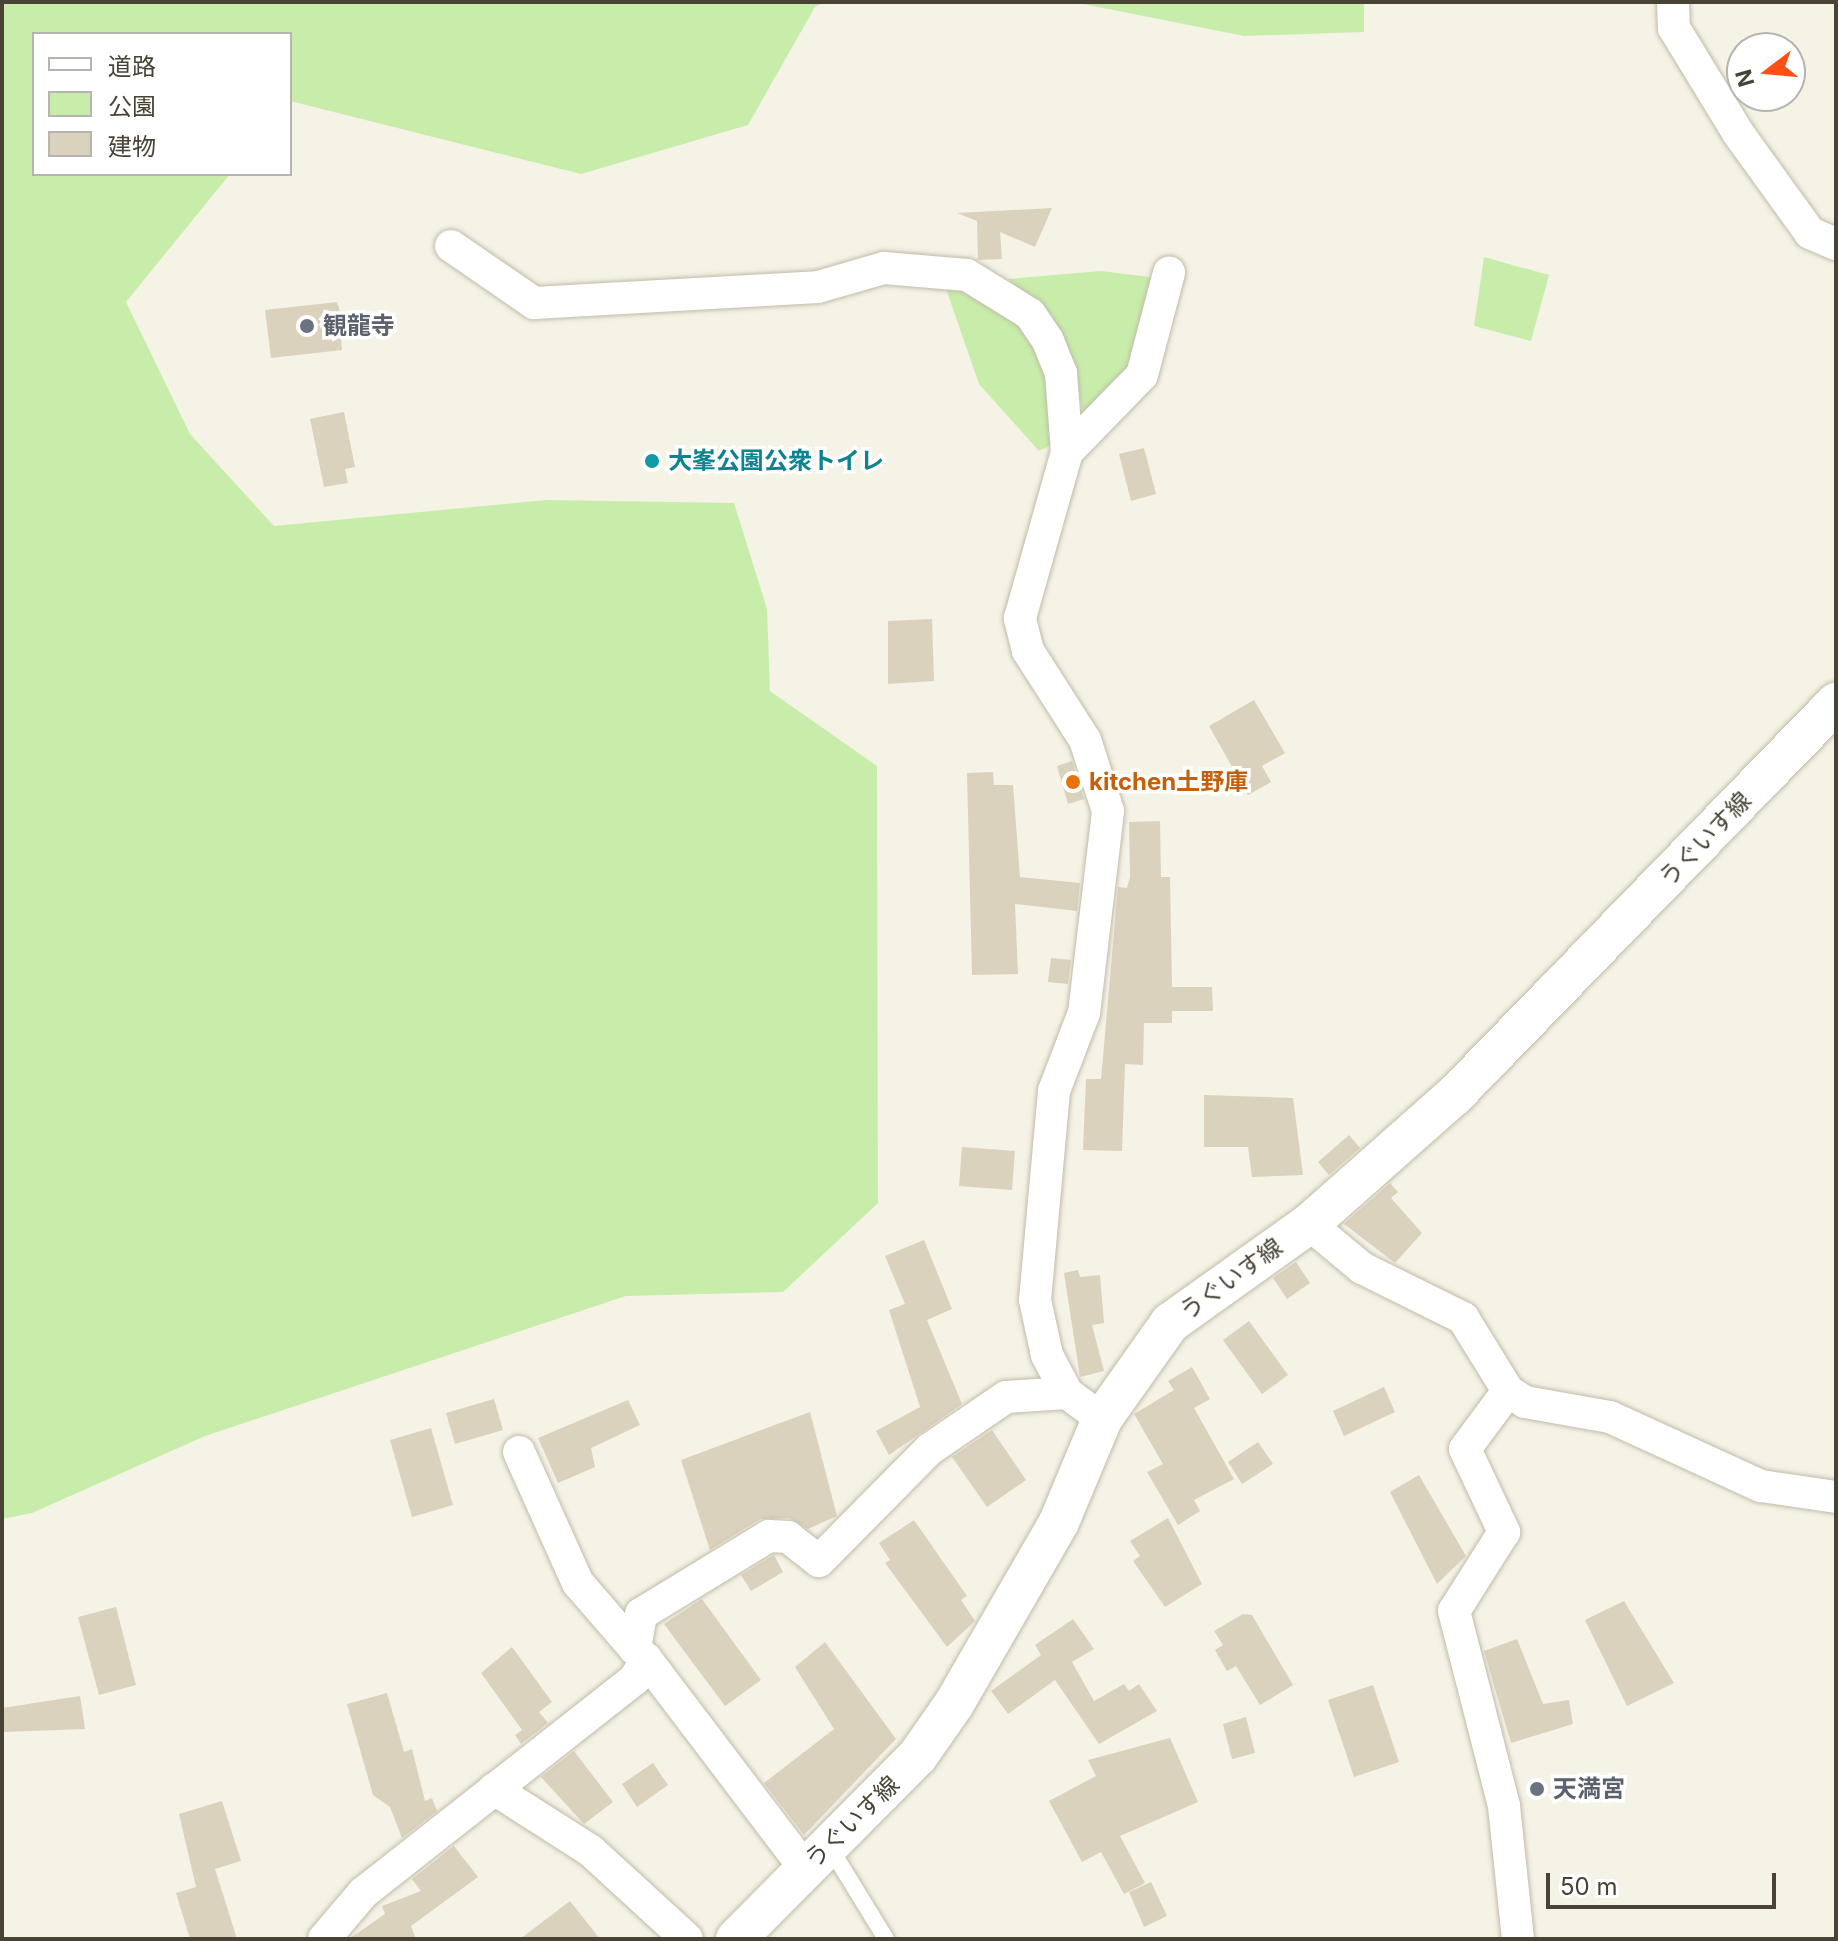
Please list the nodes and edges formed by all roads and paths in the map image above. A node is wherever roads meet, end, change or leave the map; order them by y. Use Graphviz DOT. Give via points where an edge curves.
graph roads {
  1 [pos="1673,2"];
  2 [pos="1836,244"];
  3 [pos="451,246"];
  4 [pos="1169,273"];
  5 [pos="1067,452"];
  6 [pos="1836,703"];
  7 [pos="1309,1224"];
  8 [pos="1508,1391"];
  9 [pos="1067,1393"];
  10 [pos="1102,1419"];
  11 [pos="519,1452"];
  12 [pos="1836,1497"];
  13 [pos="640,1654"];
  14 [pos="494,1789"];
  15 [pos="817,1857"];
  16 [pos="324,1939"];
  17 [pos="687,1939"];
  18 [pos="736,1939"];
  19 [pos="886,1939"];
  20 [pos="1518,1939"];
  1 -- 2 [label="street" via="1674,28 1738,133 1810,233"];
  3 -- 5 [label="street" via="534,303 818,287 884,268 939,269 986,282 1030,314 1048,341 1061,373"];
  4 -- 5 [label="street" via="1142,375"];
  5 -- 9 [label="street" via="1020,618 1028,651 1095,761 1110,831 1084,1013 1054,1091 1035,1300 1047,1355"];
  6 -- 7 [label="street, うぐいす線" via="1455,1095"];
  7 -- 8 [label="street" via="1362,1268 1463,1318"];
  7 -- 10 [label="street, うぐいす線" via="1170,1323"];
  8 -- 12 [label="street" via="1650,1431 1761,1486"];
  8 -- 20 [label="street" via="1465,1449 1504,1532 1454,1611 1504,1806"];
  9 -- 10 [label="street"];
  9 -- 13 [label="street" via="1006,1397 930,1449 819,1561 788,1537 769,1536 641,1614"];
  10 -- 15 [label="street, うぐいす線" via="1059,1522 954,1704 917,1757"];
  11 -- 13 [label="street" via="578,1583"];
  13 -- 14 [label="street" via="635,1679"];
  13 -- 15 [label="street"];
  14 -- 16 [label="street" via="363,1893"];
  14 -- 17 [label="street" via="591,1851"];
  15 -- 18 [label="street, うぐいす線"];
  15 -- 19 [label="lane"];
}
